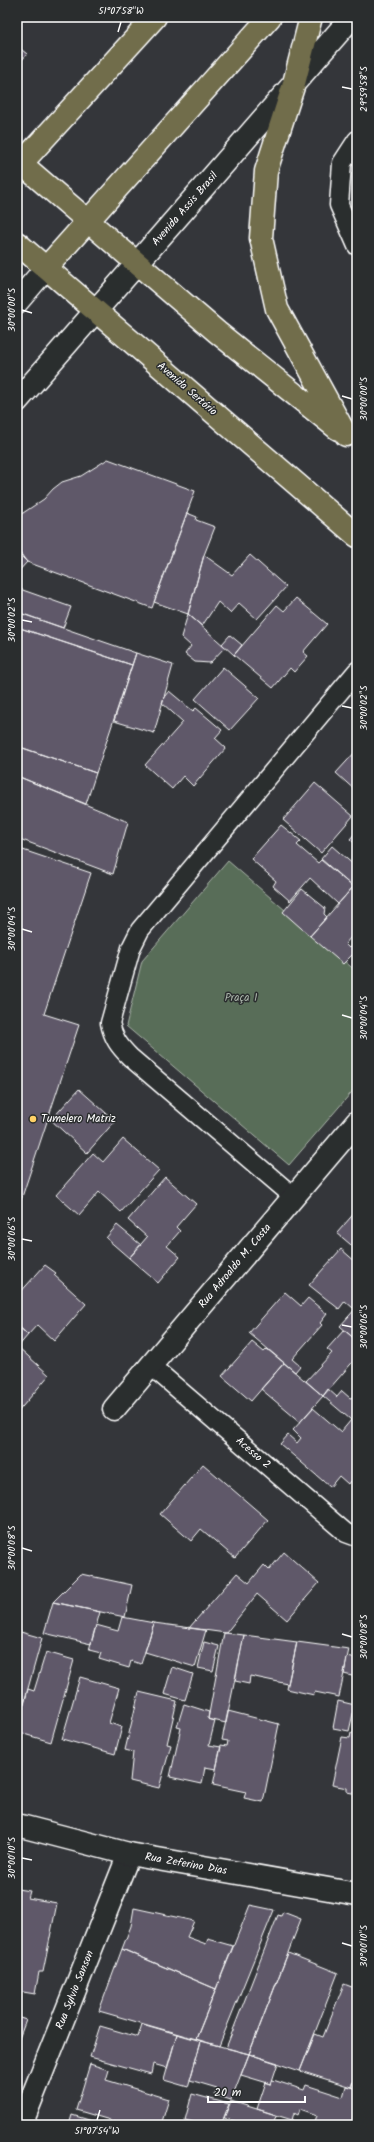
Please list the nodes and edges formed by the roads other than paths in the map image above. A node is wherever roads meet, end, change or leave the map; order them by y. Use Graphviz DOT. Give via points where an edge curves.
graph roads {
  1 [pos="156,17"];
  2 [pos="270,17"];
  3 [pos="311,17"];
  4 [pos="352,17"];
  5 [pos="293,87"];
  6 [pos="357,140"];
  7 [pos="18,163"];
  8 [pos="87,221"];
  9 [pos="17,243"];
  10 [pos="357,246"];
  11 [pos="136,264"];
  12 [pos="46,268"];
  13 [pos="17,302"];
  14 [pos="96,310"];
  15 [pos="17,401"];
  16 [pos="351,440"];
  17 [pos="357,536"];
  18 [pos="357,671"];
  19 [pos="357,1122"];
  20 [pos="294,1197"];
  21 [pos="150,1365"];
  22 [pos="114,1409"];
  23 [pos="357,1537"];
  24 [pos="17,1824"];
  25 [pos="129,1854"];
  26 [pos="357,1894"];
  27 [pos="21,2125"];
  1 -- 7 [label="main road"];
  2 -- 8 [label="main road"];
  3 -- 5 [label="main road"];
  4 -- 5 [label="street, Avenida Assis Brasil"];
  5 -- 11 [label="street, Avenida Assis Brasil"];
  5 -- 16 [label="main road" via="266,171 261,238 277,309"];
  6 -- 10 [label="lane" via="342,163 339,205"];
  7 -- 8 [label="main road"];
  8 -- 11 [label="main road"];
  8 -- 12 [label="main road"];
  9 -- 12 [label="main road, Avenida Sertório"];
  11 -- 14 [label="street, Avenida Assis Brasil"];
  11 -- 16 [label="main road"];
  12 -- 13 [label="street"];
  12 -- 14 [label="main road, Avenida Sertório"];
  14 -- 15 [label="street, Avenida Assis Brasil"];
  14 -- 17 [label="main road, Avenida Sertório"];
  18 -- 20 [label="lane" via="140,930 131,948 110,1023 112,1035 130,1057"];
  19 -- 20 [label="street, Rua Adroaldo M. Costa"];
  20 -- 21 [label="street, Rua Adroaldo M. Costa"];
  21 -- 22 [label="street, Rua Adroaldo M. Costa"];
  21 -- 23 [label="lane, Acesso 2" via="346,1534"];
  24 -- 25 [label="street, Rua Zeferino Dias"];
  25 -- 26 [label="street, Rua Zeferino Dias"];
  25 -- 27 [label="street, Rua Sylvio Sanson"];
}
